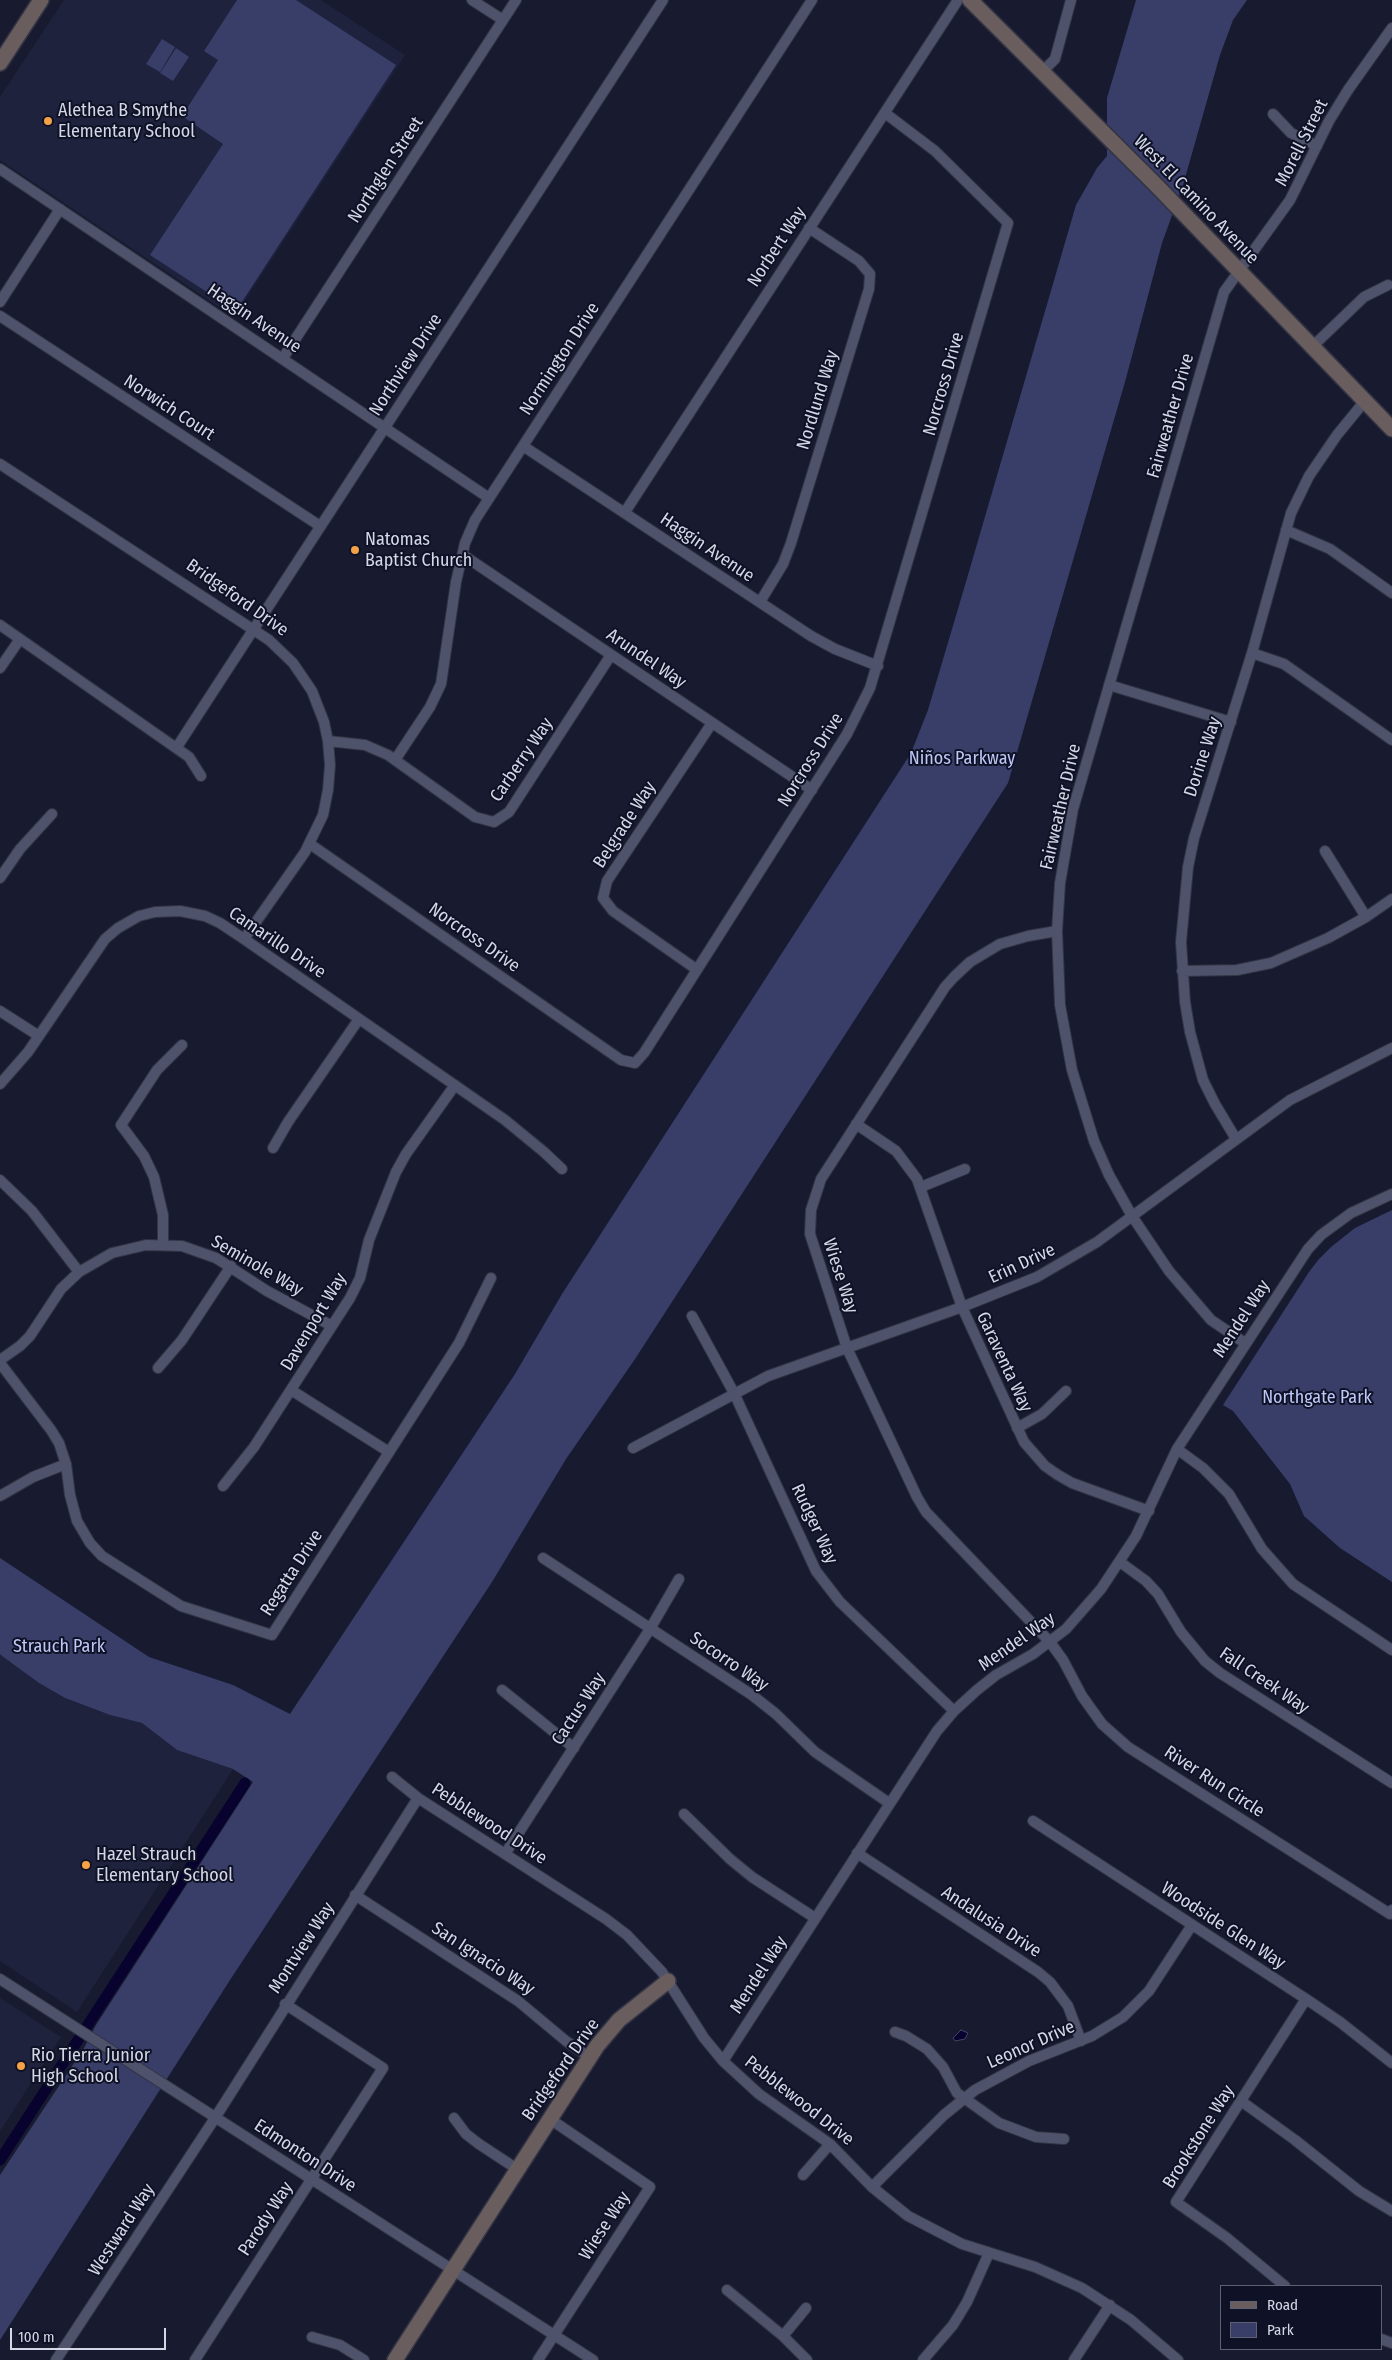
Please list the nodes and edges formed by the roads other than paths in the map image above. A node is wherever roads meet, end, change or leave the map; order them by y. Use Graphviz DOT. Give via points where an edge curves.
graph roads {
  1 [pos="41,0"];
  2 [pos="472,0"];
  3 [pos="516,0"];
  4 [pos="663,0"];
  5 [pos="812,0"];
  6 [pos="958,0"];
  7 [pos="970,0"];
  8 [pos="1071,0"];
  9 [pos="503,20"];
  10 [pos="1392,28"];
  11 [pos="0,63"];
  12 [pos="1043,72"];
  13 [pos="884,113"];
  14 [pos="1273,114"];
  15 [pos="1317,146"];
  16 [pos="0,169"];
  17 [pos="60,209"];
  18 [pos="809,228"];
  19 [pos="1238,272"];
  20 [pos="1388,286"];
  21 [pos="0,302"];
  22 [pos="0,316"];
  23 [pos="1312,347"];
  24 [pos="283,358"];
  25 [pos="1364,402"];
  26 [pos="385,427"];
  27 [pos="1392,429"];
  28 [pos="523,446"];
  29 [pos="0,464"];
  30 [pos="489,498"];
  31 [pos="625,512"];
  32 [pos="320,526"];
  33 [pos="1286,530"];
  34 [pos="463,555"];
  35 [pos="1392,593"];
  36 [pos="760,602"];
  37 [pos="0,625"];
  38 [pos="254,629"];
  39 [pos="20,638"];
  40 [pos="1252,653"];
  41 [pos="610,654"];
  42 [pos="878,666"];
  43 [pos="0,668"];
  44 [pos="1109,685"];
  45 [pos="1231,722"];
  46 [pos="712,723"];
  47 [pos="1392,740"];
  48 [pos="328,741"];
  49 [pos="176,747"];
  50 [pos="396,760"];
  51 [pos="201,776"];
  52 [pos="812,790"];
  53 [pos="52,814"];
  54 [pos="310,844"];
  55 [pos="1325,852"];
  56 [pos="0,878"];
  57 [pos="1392,899"];
  58 [pos="1366,917"];
  59 [pos="1057,931"];
  60 [pos="244,939"];
  61 [pos="696,969"];
  62 [pos="1182,971"];
  63 [pos="0,1011"];
  64 [pos="359,1019"];
  65 [pos="39,1036"];
  66 [pos="182,1045"];
  67 [pos="1392,1048"];
  68 [pos="0,1084"];
  69 [pos="455,1085"];
  70 [pos="856,1124"];
  71 [pos="1236,1139"];
  72 [pos="273,1148"];
  73 [pos="562,1169"];
  74 [pos="965,1169"];
  75 [pos="0,1180"];
  76 [pos="921,1187"];
  77 [pos="1392,1194"];
  78 [pos="1132,1216"];
  79 [pos="163,1244"];
  80 [pos="230,1266"];
  81 [pos="79,1272"];
  82 [pos="491,1278"];
  83 [pos="962,1307"];
  84 [pos="692,1316"];
  85 [pos="332,1326"];
  86 [pos="1245,1344"];
  87 [pos="847,1348"];
  88 [pos="0,1361"];
  89 [pos="158,1368"];
  90 [pos="291,1390"];
  91 [pos="1066,1391"];
  92 [pos="734,1393"];
  93 [pos="1017,1428"];
  94 [pos="633,1448"];
  95 [pos="1177,1449"];
  96 [pos="389,1452"];
  97 [pos="66,1464"];
  98 [pos="223,1486"];
  99 [pos="0,1496"];
  100 [pos="1148,1511"];
  101 [pos="543,1558"];
  102 [pos="1120,1562"];
  103 [pos="679,1580"];
  104 [pos="650,1629"];
  105 [pos="1050,1642"];
  106 [pos="1392,1650"];
  107 [pos="502,1690"];
  108 [pos="954,1711"];
  109 [pos="574,1748"];
  110 [pos="392,1777"];
  111 [pos="1392,1783"];
  112 [pos="418,1798"];
  113 [pos="890,1803"];
  114 [pos="684,1814"];
  115 [pos="1033,1821"];
  116 [pos="505,1854"];
  117 [pos="857,1854"];
  118 [pos="355,1895"];
  119 [pos="1392,1910"];
  120 [pos="815,1918"];
  121 [pos="1192,1925"];
  122 [pos="0,1979"];
  123 [pos="668,1981"];
  124 [pos="1306,1999"];
  125 [pos="285,2004"];
  126 [pos="894,2032"];
  127 [pos="1081,2041"];
  128 [pos="589,2057"];
  129 [pos="723,2061"];
  130 [pos="1392,2063"];
  131 [pos="963,2098"];
  132 [pos="1241,2101"];
  133 [pos="215,2118"];
  134 [pos="454,2118"];
  135 [pos="550,2118"];
  136 [pos="1064,2139"];
  137 [pos="830,2144"];
  138 [pos="517,2169"];
  139 [pos="803,2175"];
  140 [pos="311,2180"];
  141 [pos="872,2187"];
  142 [pos="1392,2210"];
  143 [pos="989,2253"];
  144 [pos="453,2268"];
  145 [pos="1284,2285"];
  146 [pos="727,2290"];
  147 [pos="1110,2305"];
  148 [pos="806,2308"];
  149 [pos="554,2335"];
  150 [pos="783,2336"];
  151 [pos="312,2337"];
  152 [pos="56,2360"];
  153 [pos="195,2360"];
  154 [pos="364,2360"];
  155 [pos="395,2360"];
  156 [pos="538,2360"];
  157 [pos="593,2360"];
  158 [pos="807,2360"];
  159 [pos="924,2360"];
  160 [pos="1074,2360"];
  161 [pos="1178,2360"];
  1 -- 11 [label="main road"];
  2 -- 9 [label="street"];
  3 -- 9 [label="street, Northglen Street"];
  4 -- 26 [label="street, Northview Drive"];
  5 -- 28 [label="street, Normington Drive"];
  6 -- 13 [label="street, Norbert Way"];
  7 -- 12 [label="main road, West El Camino Avenue"];
  8 -- 12 [label="street" via="1055,59"];
  9 -- 24 [label="street, Northglen Street"];
  10 -- 15 [label="street, Morell Street" via="1348,90"];
  12 -- 19 [label="main road, West El Camino Avenue"];
  13 -- 18 [label="street, Norbert Way"];
  13 -- 42 [label="street, Norcross Drive" via="935,151 1008,223"];
  14 -- 15 [label="street" via="1291,133"];
  15 -- 19 [label="street, Morell Street" via="1290,200"];
  16 -- 17 [label="street, Haggin Avenue"];
  17 -- 21 [label="street"];
  17 -- 24 [label="street, Haggin Avenue"];
  18 -- 31 [label="street, Norbert Way"];
  18 -- 36 [label="street, Nordlund Way" via="859,261 870,274 869,289 791,543"];
  19 -- 23 [label="main road, West El Camino Avenue"];
  19 -- 44 [label="street, Fairweather Drive" via="1224,292"];
  20 -- 23 [label="street" via="1377,289 1358,302"];
  22 -- 32 [label="street, Norwich Court"];
  23 -- 25 [label="main road, West El Camino Avenue"];
  24 -- 26 [label="street, Haggin Avenue"];
  25 -- 27 [label="main road, West El Camino Avenue"];
  25 -- 33 [label="street, Dorine Way" via="1309,476"];
  26 -- 30 [label="street, Haggin Avenue"];
  26 -- 32 [label="street, Northview Drive"];
  28 -- 30 [label="street, Normington Drive"];
  28 -- 31 [label="street, Haggin Avenue"];
  29 -- 38 [label="street, Bridgeford Drive"];
  30 -- 34 [label="street, Normington Drive" via="475,520"];
  31 -- 36 [label="street, Haggin Avenue"];
  32 -- 38 [label="street, Northview Drive"];
  33 -- 35 [label="street" via="1330,550"];
  33 -- 40 [label="street, Dorine Way"];
  34 -- 41 [label="street, Arundel Way"];
  34 -- 50 [label="street, Normington Drive" via="441,684"];
  36 -- 42 [label="street, Haggin Avenue" via="811,636"];
  37 -- 39 [label="street"];
  38 -- 48 [label="street, Bridgeford Drive" via="282,651 303,676 319,706"];
  38 -- 49 [label="street, Northview Drive"];
  39 -- 43 [label="street"];
  39 -- 49 [label="street"];
  40 -- 45 [label="street, Dorine Way"];
  40 -- 47 [label="street" via="1284,664"];
  41 -- 46 [label="street, Arundel Way"];
  41 -- 50 [label="street, Carberry Way" via="509,812 494,822 475,817"];
  42 -- 52 [label="street, Norcross Drive" via="848,734"];
  44 -- 45 [label="street"];
  44 -- 59 [label="street, Fairweather Drive" via="1069,828 1060,883"];
  45 -- 62 [label="street, Dorine Way" via="1188,867 1182,904"];
  46 -- 52 [label="street, Arundel Way"];
  46 -- 61 [label="street, Belgrade Way" via="607,881 602,898 613,911"];
  48 -- 50 [label="street, Carberry Way" via="365,745"];
  48 -- 54 [label="street, Bridgeford Drive" via="328,790"];
  49 -- 51 [label="street" via="194,762"];
  52 -- 61 [label="street, Norcross Drive"];
  53 -- 56 [label="street" via="20,849"];
  54 -- 60 [label="street, Bridgeford Drive"];
  54 -- 61 [label="street, Norcross Drive" via="621,1060 634,1063 644,1053"];
  55 -- 58 [label="street"];
  57 -- 58 [label="street"];
  58 -- 62 [label="street" via="1271,963 1237,970"];
  59 -- 70 [label="street, Wiese Way" via="1000,944 970,962 954,977"];
  59 -- 78 [label="street, Fairweather Drive" via="1060,1005 1072,1070 1094,1141"];
  60 -- 64 [label="street, Camarillo Drive"];
  60 -- 65 [label="street, Camarillo Drive" via="197,913 164,911 132,919 111,933 94,951"];
  62 -- 71 [label="street, Dorine Way" via="1195,1054 1215,1104"];
  63 -- 65 [label="street"];
  64 -- 69 [label="street, Camarillo Drive"];
  64 -- 72 [label="street"];
  65 -- 68 [label="street, Camarillo Drive"];
  66 -- 79 [label="street" via="157,1070 121,1125 144,1156 154,1177 163,1215"];
  67 -- 71 [label="street, Erin Drive" via="1290,1100"];
  69 -- 73 [label="street, Camarillo Drive" via="526,1136"];
  69 -- 85 [label="street, Davenport Way" via="396,1172 369,1240 360,1278"];
  70 -- 76 [label="street, Garaventa Way" via="896,1151"];
  70 -- 87 [label="street, Wiese Way" via="821,1179 812,1202 810,1226 814,1250"];
  71 -- 78 [label="street, Erin Drive"];
  74 -- 76 [label="street"];
  75 -- 81 [label="street" via="32,1211"];
  76 -- 83 [label="street, Garaventa Way"];
  77 -- 86 [label="street, Mendel Way" via="1351,1213 1321,1235 1297,1264"];
  78 -- 83 [label="street, Erin Drive" via="1097,1242 1037,1277"];
  78 -- 86 [label="street, Fairweather Drive" via="1193,1300 1211,1320"];
  79 -- 80 [label="street, Seminole Way" via="199,1251"];
  79 -- 81 [label="street, Seminole Way" via="112,1253"];
  80 -- 85 [label="street, Seminole Way" via="267,1291"];
  80 -- 89 [label="street" via="187,1333"];
  81 -- 88 [label="street, Seminole Way" via="61,1289 30,1336"];
  82 -- 96 [label="street, Regatta Drive" via="459,1343"];
  83 -- 87 [label="street, Erin Drive"];
  83 -- 93 [label="street, Garaventa Way"];
  84 -- 92 [label="street, Rudger Way"];
  85 -- 90 [label="street, Davenport Way"];
  86 -- 95 [label="street, Mendel Way"];
  87 -- 92 [label="street, Erin Drive" via="768,1376"];
  87 -- 105 [label="street, Wiese Way" via="926,1512"];
  88 -- 97 [label="street, Regatta Drive" via="52,1430"];
  90 -- 96 [label="street"];
  90 -- 98 [label="street, Davenport Way" via="254,1447"];
  91 -- 93 [label="street" via="1042,1414"];
  92 -- 94 [label="street, Erin Drive"];
  92 -- 108 [label="street, Rudger Way" via="816,1571 840,1602"];
  93 -- 100 [label="street, Garaventa Way" via="1034,1454 1058,1475"];
  95 -- 100 [label="street, Mendel Way"];
  95 -- 106 [label="street" via="1203,1468 1229,1494 1262,1549 1293,1584"];
  96 -- 97 [label="street, Regatta Drive" via="272,1635 181,1606 102,1556 77,1521"];
  97 -- 99 [label="street" via="33,1477"];
  100 -- 102 [label="street, Mendel Way"];
  101 -- 104 [label="street, Socorro Way"];
  102 -- 105 [label="street, Mendel Way" via="1090,1604"];
  102 -- 111 [label="street, Fall Creek Way" via="1158,1594 1181,1632 1205,1661"];
  103 -- 104 [label="street, Cactus Way"];
  104 -- 109 [label="street, Cactus Way"];
  104 -- 113 [label="street, Socorro Way" via="752,1695 815,1752"];
  105 -- 108 [label="street, Mendel Way" via="996,1676"];
  105 -- 119 [label="street, River Run Circle" via="1092,1710 1115,1736 1390,1914"];
  107 -- 109 [label="street"];
  108 -- 113 [label="street, Mendel Way" via="930,1740"];
  109 -- 116 [label="street, Cactus Way"];
  110 -- 112 [label="street, Pebblewood Drive"];
  112 -- 116 [label="street, Pebblewood Drive"];
  112 -- 118 [label="street, Montview Way"];
  113 -- 117 [label="street, Mendel Way"];
  114 -- 120 [label="street" via="745,1871"];
  115 -- 121 [label="street, Woodside Glen Way"];
  116 -- 123 [label="street, Pebblewood Drive" via="627,1935"];
  117 -- 120 [label="street, Mendel Way"];
  117 -- 127 [label="street, Andalusia Drive" via="1050,1982 1068,2006"];
  118 -- 125 [label="street, Montview Way"];
  118 -- 128 [label="street, San Ignacio Way" via="518,2001"];
  120 -- 129 [label="street, Mendel Way"];
  121 -- 124 [label="street, Woodside Glen Way"];
  121 -- 127 [label="street, Leonor Drive" via="1149,1991 1134,2008 1106,2030"];
  122 -- 133 [label="street, Edmonton Drive"];
  123 -- 128 [label="main road, Bridgeford Drive" via="619,2020"];
  123 -- 129 [label="street, Pebblewood Drive" via="704,2038"];
  124 -- 130 [label="street, Woodside Glen Way"];
  124 -- 132 [label="street, Brookstone Way"];
  125 -- 133 [label="street, Montview Way"];
  125 -- 140 [label="street, Parody Way" via="383,2068"];
  126 -- 131 [label="street" via="927,2050 944,2068"];
  127 -- 131 [label="street, Leonor Drive" via="1029,2060"];
  128 -- 135 [label="main road, Bridgeford Drive"];
  129 -- 137 [label="street, Pebblewood Drive" via="759,2094"];
  131 -- 136 [label="street" via="1007,2127 1036,2137"];
  131 -- 141 [label="street, Leonor Drive"];
  132 -- 142 [label="street" via="1359,2191"];
  132 -- 145 [label="street, Brookstone Way" via="1176,2202 1222,2234"];
  133 -- 140 [label="street, Edmonton Drive"];
  133 -- 152 [label="street, Westward Way"];
  134 -- 138 [label="street" via="466,2134"];
  135 -- 138 [label="main road, Bridgeford Drive"];
  135 -- 149 [label="street, Wiese Way" via="650,2186"];
  137 -- 139 [label="street"];
  137 -- 141 [label="street, Pebblewood Drive"];
  138 -- 144 [label="main road, Bridgeford Drive"];
  140 -- 144 [label="street, Edmonton Drive"];
  140 -- 153 [label="street, Parody Way"];
  141 -- 143 [label="street, Pebblewood Drive" via="923,2226"];
  143 -- 147 [label="street, Pebblewood Drive" via="1059,2276"];
  143 -- 159 [label="street" via="967,2302"];
  144 -- 149 [label="street, Edmonton Drive"];
  144 -- 155 [label="main road, Bridgeford Drive"];
  146 -- 150 [label="street"];
  147 -- 160 [label="street"];
  147 -- 161 [label="street, Pebblewood Drive"];
  148 -- 150 [label="street"];
  149 -- 156 [label="street, Wiese Way"];
  149 -- 157 [label="street, Edmonton Drive"];
  150 -- 158 [label="street"];
  151 -- 154 [label="street" via="340,2345"];
}
